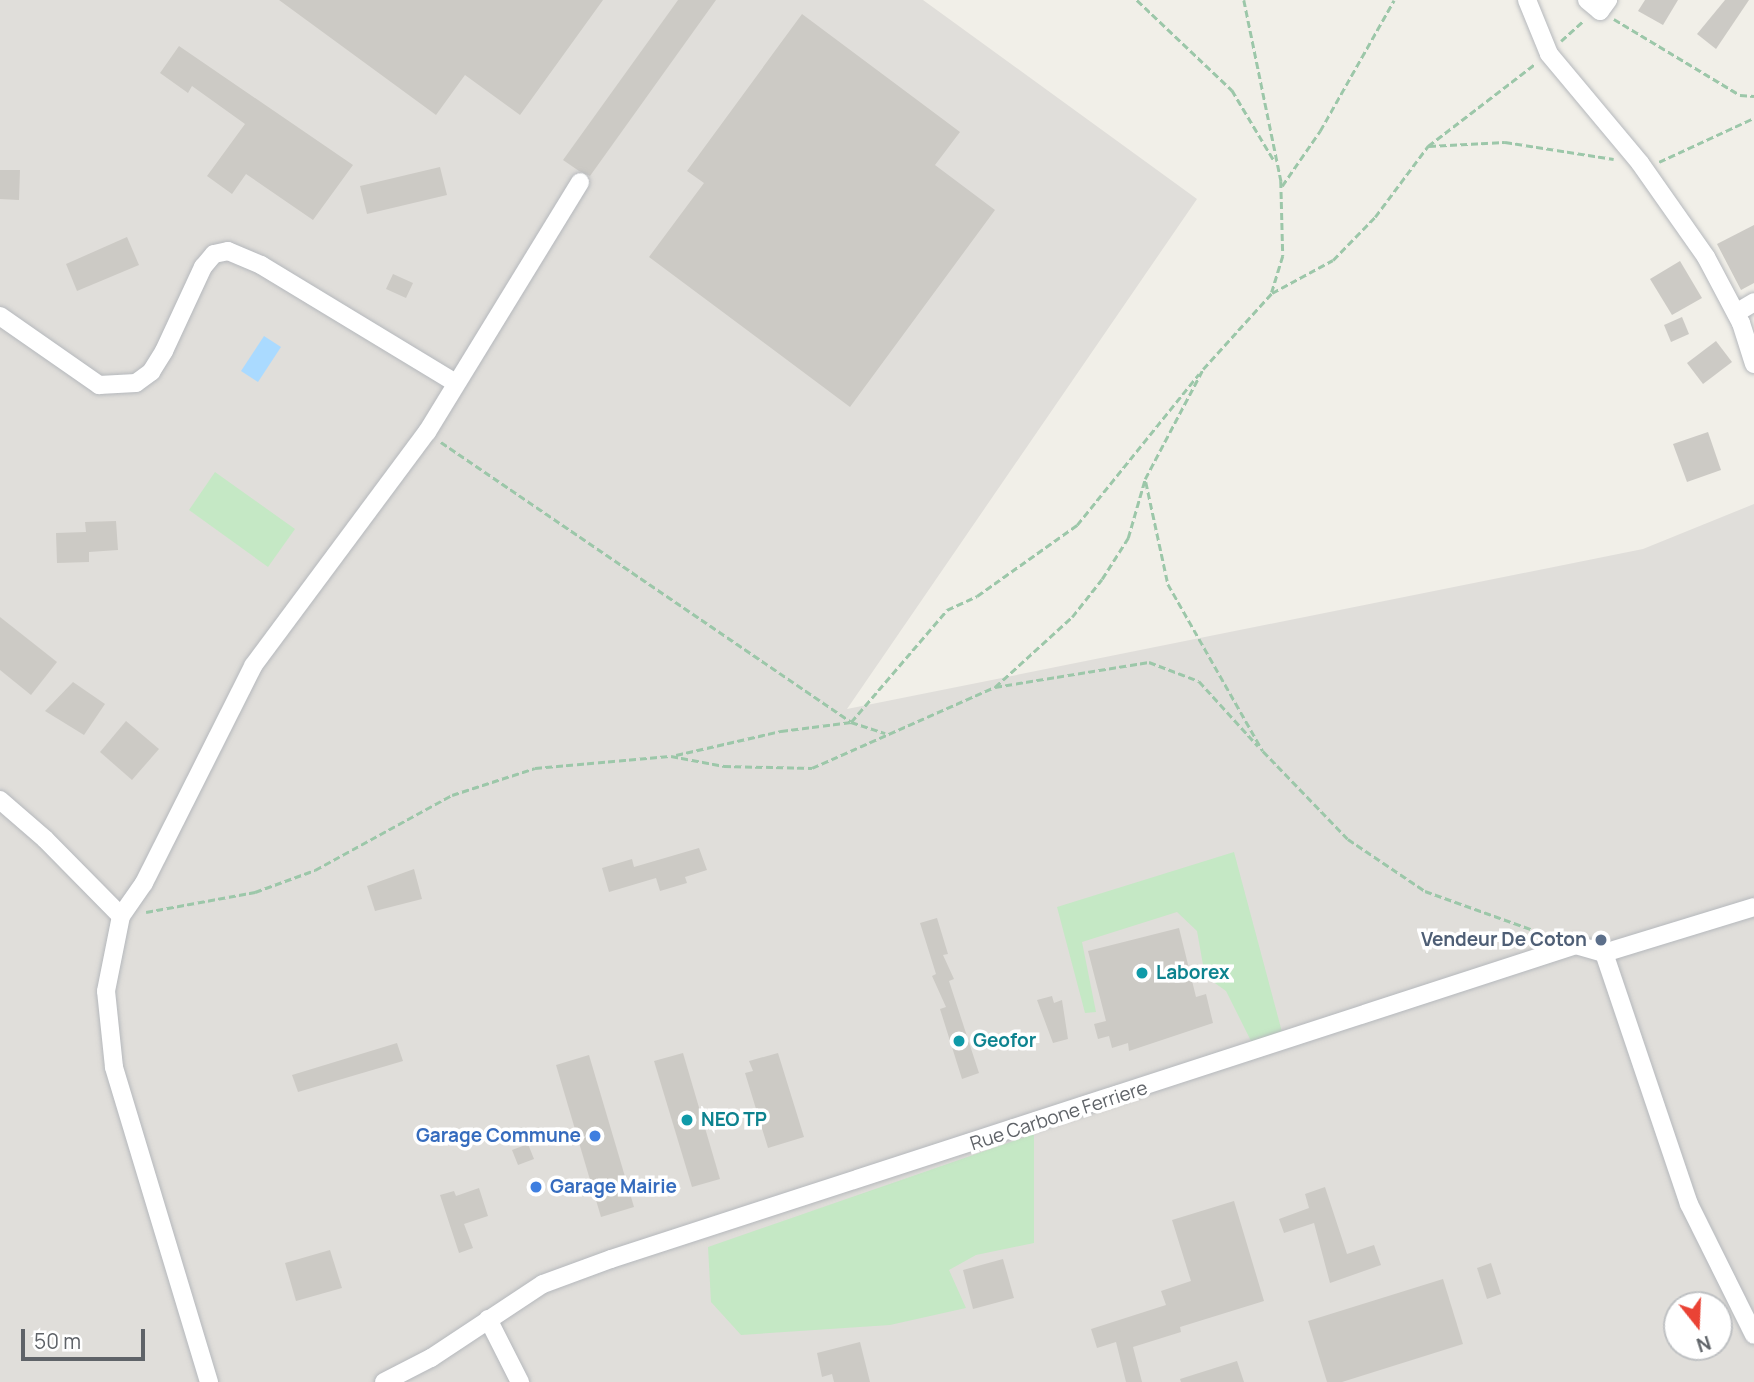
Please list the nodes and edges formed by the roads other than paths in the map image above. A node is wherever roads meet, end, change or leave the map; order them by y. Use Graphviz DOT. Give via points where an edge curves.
graph roads {
  1 [pos="1527,0"];
  2 [pos="580,182"];
  3 [pos="1754,302"];
  4 [pos="1736,313"];
  5 [pos="0,316"];
  6 [pos="1754,364"];
  7 [pos="454,382"];
  8 [pos="0,800"];
  9 [pos="1754,907"];
  10 [pos="121,916"];
  11 [pos="1604,953"];
  12 [pos="488,1319"];
  13 [pos="1754,1335"];
  14 [pos="209,1382"];
  15 [pos="384,1382"];
  16 [pos="520,1382"];
  1 -- 4 [label="street" via="1549,54 1640,163 1706,257"];
  2 -- 7 [label="street"];
  3 -- 4 [label="street"];
  4 -- 6 [label="street"];
  5 -- 7 [label="street" via="99,385 136,383 151,372 164,351 203,267 214,254 228,251 261,265"];
  7 -- 10 [label="street" via="427,432 253,666 144,883"];
  8 -- 10 [label="street"];
  9 -- 11 [label="street"];
  10 -- 14 [label="street" via="106,991 114,1067"];
  11 -- 12 [label="street, Rue Carbone Ferriere" via="1576,945 611,1259 543,1284"];
  11 -- 13 [label="street" via="1689,1204"];
  12 -- 15 [label="street, Rue Carbone Ferriere" via="431,1358"];
  12 -- 16 [label="street"];
}
